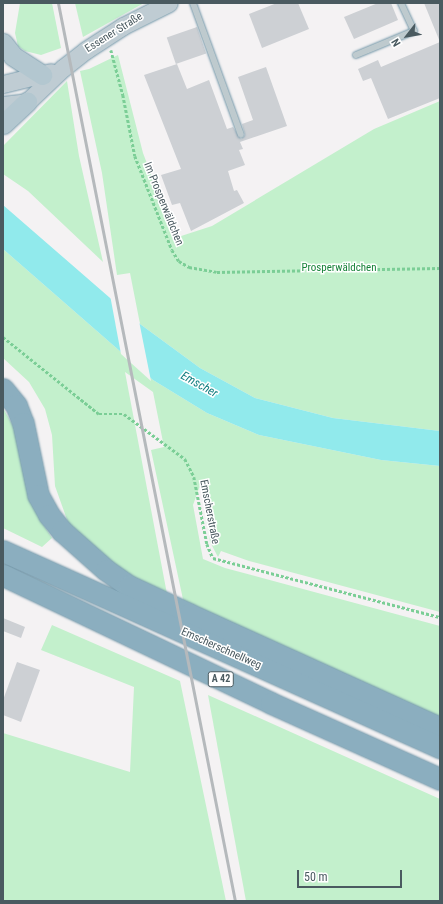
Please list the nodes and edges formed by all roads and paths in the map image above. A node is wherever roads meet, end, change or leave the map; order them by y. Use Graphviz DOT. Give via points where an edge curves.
graph roads {
  1 [pos="169,3"];
  2 [pos="193,3"];
  3 [pos="401,3"];
  4 [pos="107,36"];
  5 [pos="3,43"];
  6 [pos="356,55"];
  7 [pos="63,68"];
  8 [pos="42,75"];
  9 [pos="3,84"];
  10 [pos="27,102"];
  11 [pos="3,105"];
  12 [pos="3,124"];
  13 [pos="242,135"];
  14 [pos="440,268"];
  15 [pos="3,337"];
  16 [pos="3,389"];
  17 [pos="3,551"];
  18 [pos="3,575"];
  19 [pos="440,617"];
  20 [pos="440,728"];
  21 [pos="440,747"];
  22 [pos="440,779"];
  1 -- 4 [label="main road, Essener Straße"];
  2 -- 13 [label="lane"];
  3 -- 6 [label="lane" via="414,31"];
  4 -- 7 [label="main road, Essener Straße"];
  4 -- 14 [label="path, Im Prosperwäldchen" via="124,95 135,156 172,250 179,261 189,267 217,272"];
  5 -- 8 [label="main road" via="13,56"];
  7 -- 8 [label="main road, Essener Straße"];
  7 -- 10 [label="main road, Essener Straße"];
  8 -- 9 [label="main road, Essener Straße"];
  10 -- 11 [label="main road"];
  10 -- 12 [label="main road"];
  15 -- 19 [label="path, Emscherstraße" via="99,414 124,414 185,460 194,477 207,544 213,558"];
  16 -- 20 [label="highway" via="16,405 23,423 38,495 62,531 106,570 129,586"];
  17 -- 21 [label="highway, Emscherschnellweg / A 42"];
  18 -- 22 [label="highway, A 42" via="272,703"];
}
